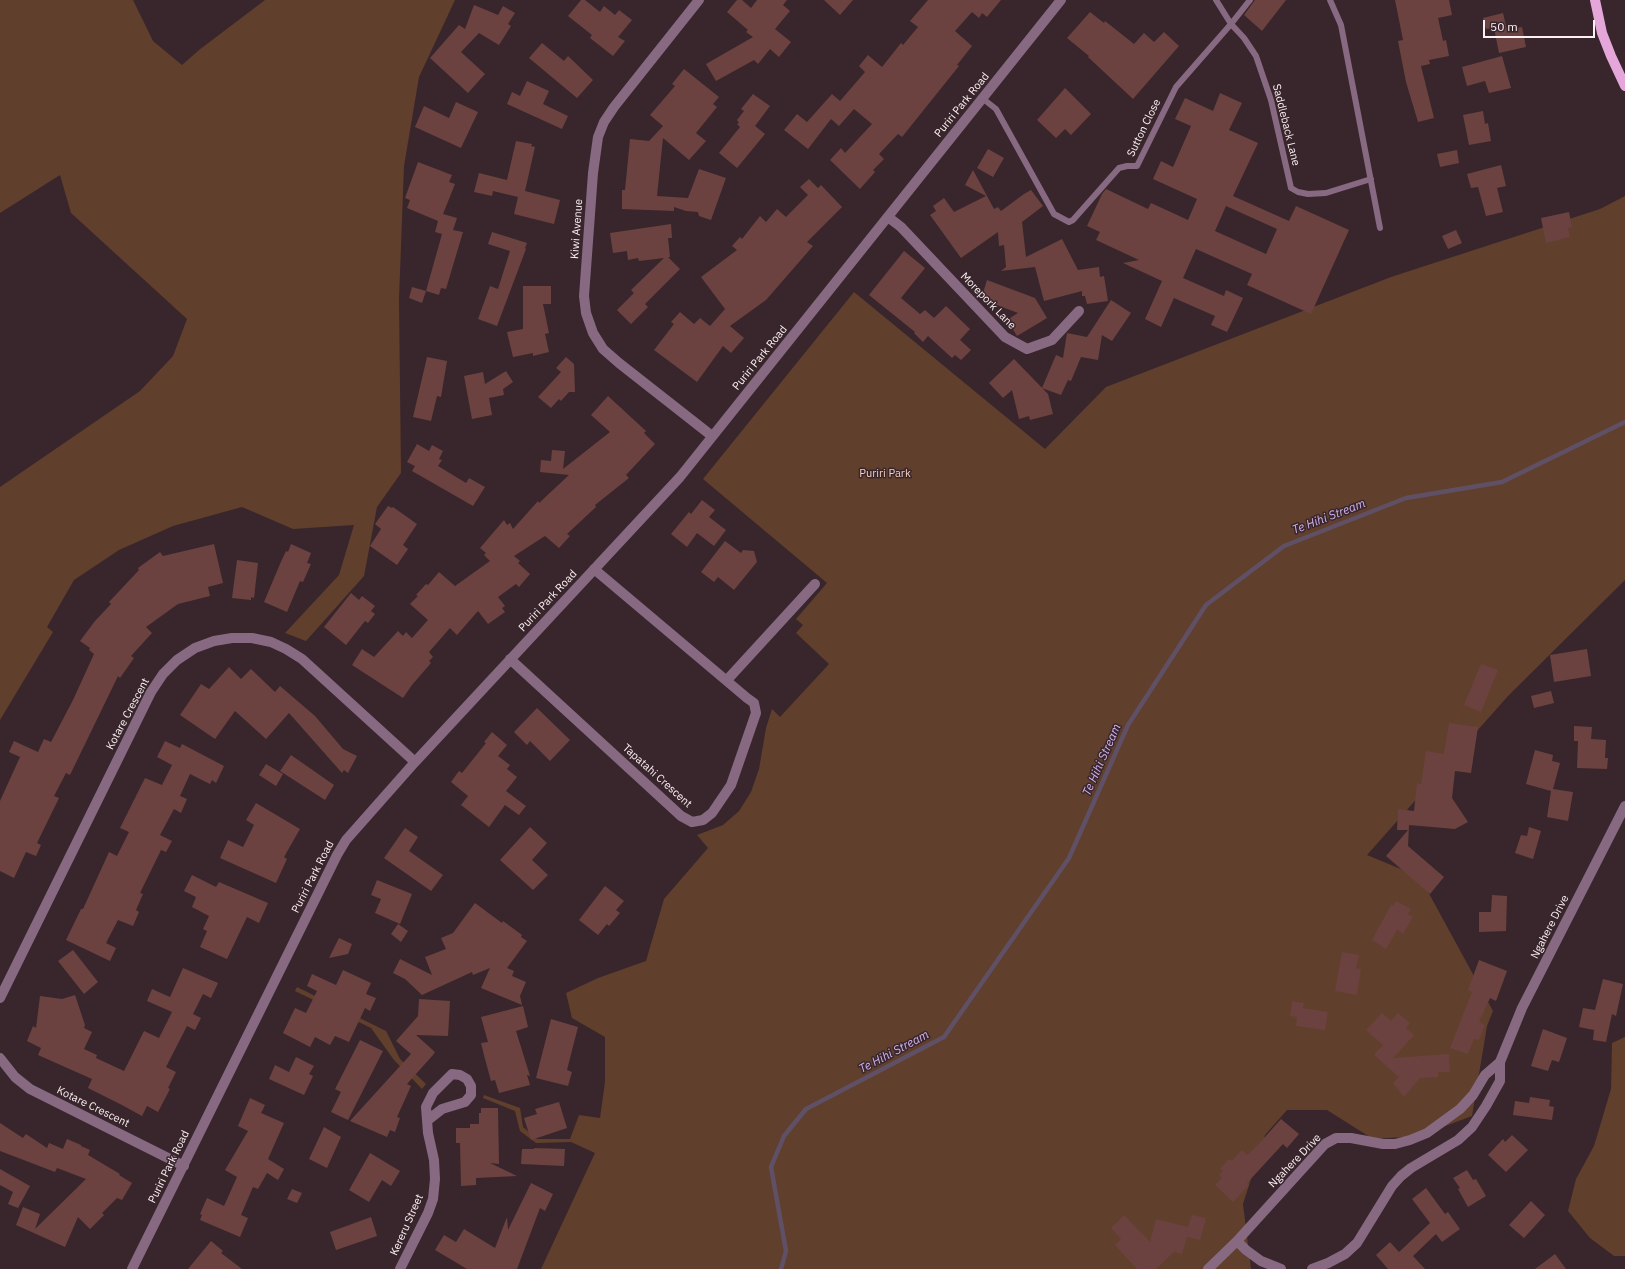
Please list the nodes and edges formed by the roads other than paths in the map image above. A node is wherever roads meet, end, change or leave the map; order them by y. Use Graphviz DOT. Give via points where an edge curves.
graph roads {
  1 [pos="699,0"];
  2 [pos="1061,0"];
  3 [pos="1216,0"];
  4 [pos="1250,0"];
  5 [pos="1330,0"];
  6 [pos="1595,0"];
  7 [pos="1231,24"];
  8 [pos="1625,86"];
  9 [pos="982,98"];
  10 [pos="1371,180"];
  11 [pos="888,217"];
  12 [pos="1380,228"];
  13 [pos="1079,311"];
  14 [pos="712,436"];
  15 [pos="594,569"];
  16 [pos="815,584"];
  17 [pos="510,660"];
  18 [pos="727,680"];
  19 [pos="415,762"];
  20 [pos="1625,806"];
  21 [pos="0,998"];
  22 [pos="0,1058"];
  23 [pos="1500,1062"];
  24 [pos="428,1120"];
  25 [pos="184,1166"];
  26 [pos="1237,1241"];
  27 [pos="132,1269"];
  28 [pos="400,1269"];
  29 [pos="1208,1269"];
  30 [pos="1281,1269"];
  31 [pos="1312,1269"];
  1 -- 14 [label="street, Kiwi Avenue" via="614,106 598,137 584,296 586,313 593,333 603,349"];
  2 -- 9 [label="street, Puriri Park Road"];
  3 -- 7 [label="lane"];
  4 -- 7 [label="lane"];
  5 -- 10 [label="lane" via="1341,25"];
  6 -- 8 [label="main road" via="1602,33"];
  7 -- 9 [label="lane, Sutton Close" via="1176,87 1137,166 1119,168 1074,220 1069,222 1054,214 996,109"];
  7 -- 10 [label="lane, Saddleback Lane" via="1256,56 1271,100 1291,188 1308,194 1326,193"];
  9 -- 11 [label="street, Puriri Park Road"];
  10 -- 12 [label="lane"];
  11 -- 13 [label="street, Morepork Lane" via="901,227 1005,337 1027,350 1052,340"];
  11 -- 14 [label="street, Puriri Park Road"];
  14 -- 15 [label="street, Puriri Park Road" via="680,477"];
  15 -- 17 [label="street, Puriri Park Road"];
  15 -- 18 [label="street, Tapatahi Crescent"];
  16 -- 18 [label="street"];
  17 -- 18 [label="street, Tapatahi Crescent" via="681,816 692,822 703,820 712,813 731,785 756,713 754,703"];
  17 -- 19 [label="street, Puriri Park Road"];
  19 -- 21 [label="street, Kotare Crescent" via="302,659 286,649 271,642 252,638 214,641 195,648 177,660 163,674 151,692"];
  19 -- 25 [label="street, Puriri Park Road" via="354,830 337,855"];
  20 -- 23 [label="street, Ngahere Drive" via="1522,1008"];
  22 -- 25 [label="street, Kotare Crescent" via="15,1077 30,1090"];
  23 -- 26 [label="street, Ngahere Drive" via="1486,1075 1460,1109 1427,1133 1395,1144 1336,1138 1325,1144"];
  23 -- 31 [label="street, Ngahere Drive" via="1500,1081 1472,1127 1458,1140 1401,1176 1392,1186 1357,1243 1345,1254"];
  24 -- 24 [label="street, Kereru Street" via="426,1108 433,1093 446,1079 452,1074 467,1079 471,1086 470,1095 464,1102 442,1109"];
  24 -- 28 [label="street, Kereru Street" via="434,1160 433,1199"];
  25 -- 27 [label="street, Puriri Park Road"];
  26 -- 29 [label="street, Ngahere Drive"];
  26 -- 30 [label="street" via="1261,1260"];
}
